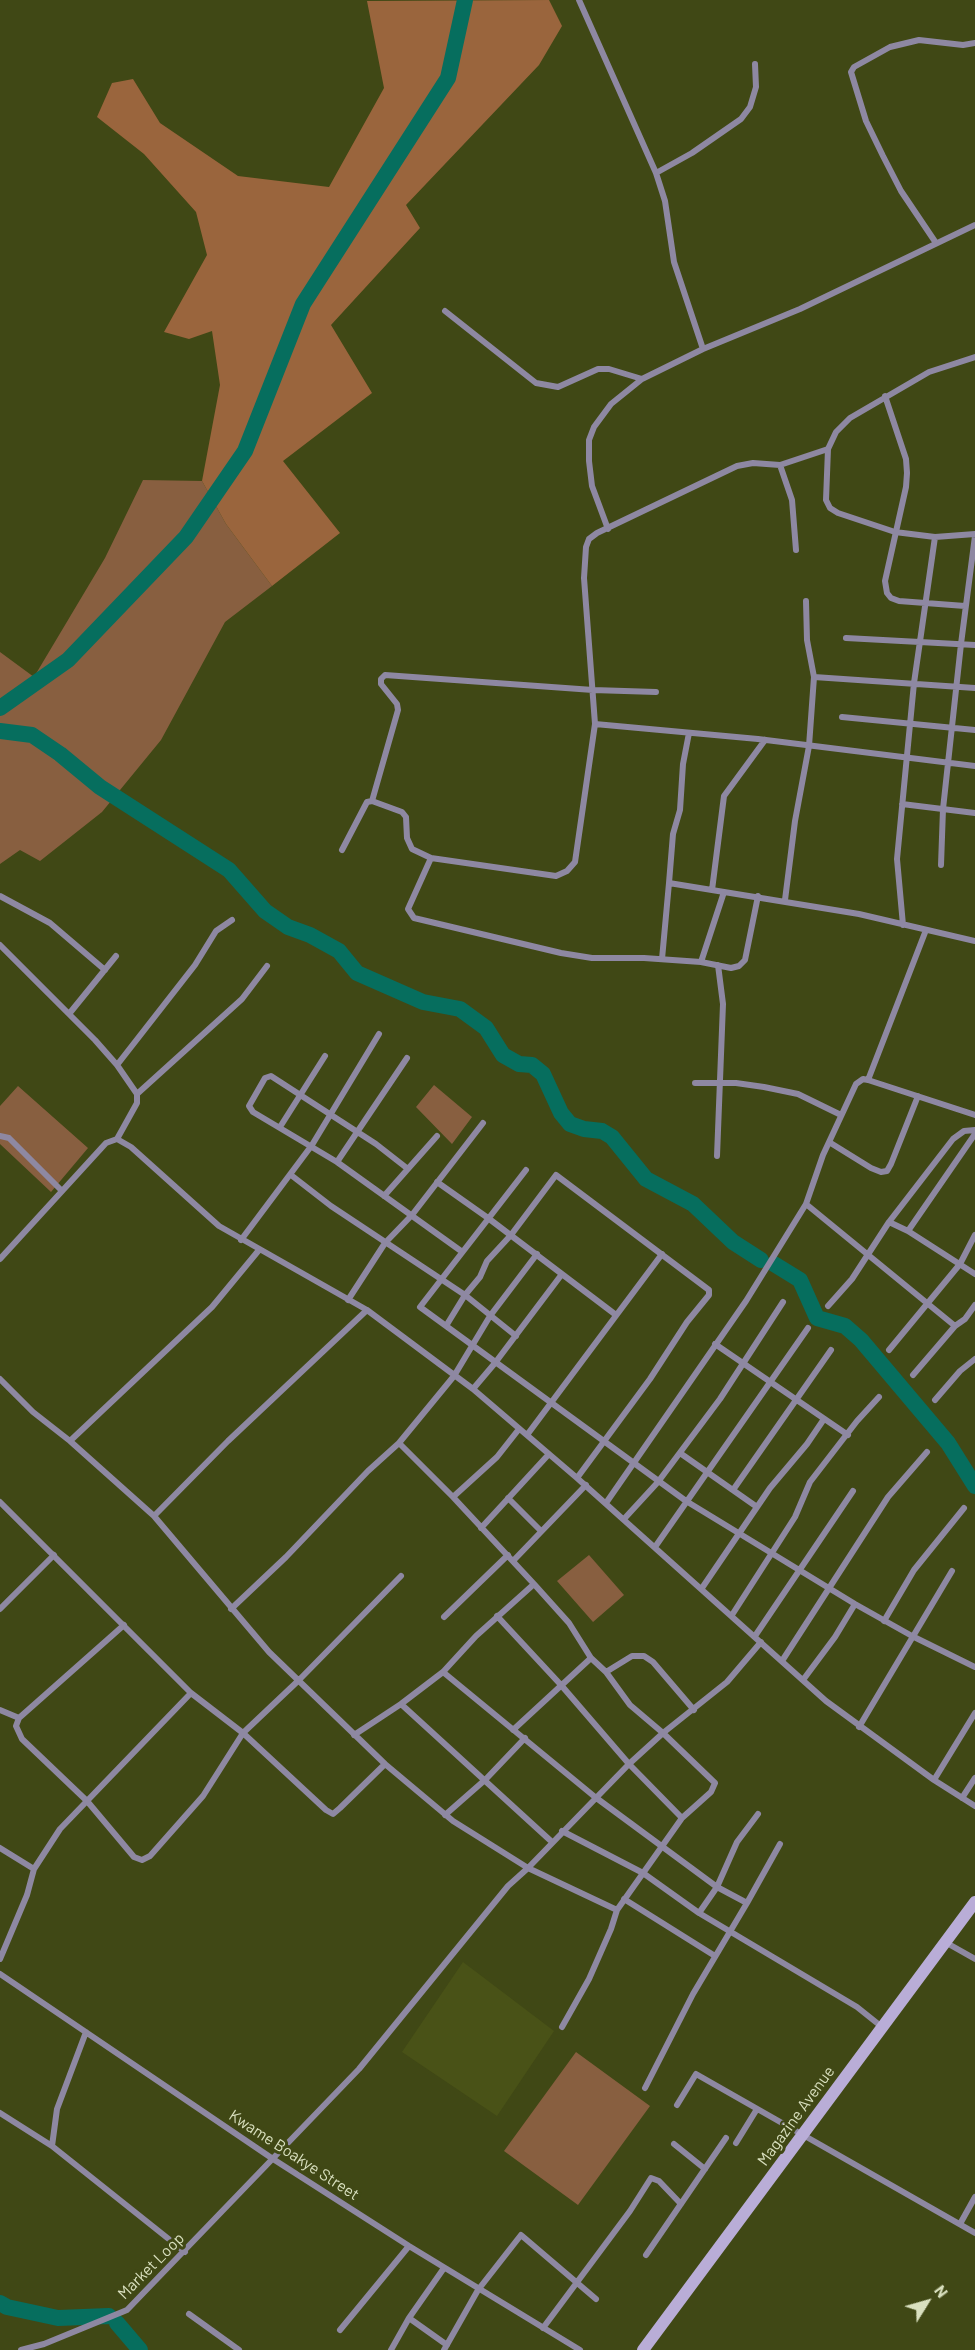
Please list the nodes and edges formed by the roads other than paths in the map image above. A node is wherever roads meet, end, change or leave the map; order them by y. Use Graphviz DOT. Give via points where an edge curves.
graph roads {
  1 [pos="579,0"];
  2 [pos="975,43"];
  3 [pos="755,64"];
  4 [pos="656,173"];
  5 [pos="975,225"];
  6 [pos="936,243"];
  7 [pos="445,311"];
  8 [pos="703,349"];
  9 [pos="975,357"];
  10 [pos="642,379"];
  11 [pos="885,396"];
  12 [pos="828,449"];
  13 [pos="780,465"];
  14 [pos="608,529"];
  15 [pos="895,532"];
  16 [pos="975,535"];
  17 [pos="935,537"];
  18 [pos="796,550"];
  19 [pos="806,601"];
  20 [pos="926,602"];
  21 [pos="965,606"];
  22 [pos="846,638"];
  23 [pos="920,642"];
  24 [pos="961,644"];
  25 [pos="975,645"];
  26 [pos="814,677"];
  27 [pos="914,683"];
  28 [pos="956,686"];
  29 [pos="975,688"];
  30 [pos="593,690"];
  31 [pos="656,692"];
  32 [pos="842,717"];
  33 [pos="595,724"];
  34 [pos="912,724"];
  35 [pos="952,727"];
  36 [pos="975,730"];
  37 [pos="689,734"];
  38 [pos="765,740"];
  39 [pos="808,746"];
  40 [pos="907,757"];
  41 [pos="948,762"];
  42 [pos="975,766"];
  43 [pos="372,801"];
  44 [pos="902,804"];
  45 [pos="943,810"];
  46 [pos="975,813"];
  47 [pos="342,850"];
  48 [pos="431,858"];
  49 [pos="941,865"];
  50 [pos="669,883"];
  51 [pos="711,890"];
  52 [pos="724,892"];
  53 [pos="0,896"];
  54 [pos="758,896"];
  55 [pos="785,900"];
  56 [pos="232,920"];
  57 [pos="903,925"];
  58 [pos="926,930"];
  59 [pos="975,941"];
  60 [pos="0,945"];
  61 [pos="116,956"];
  62 [pos="662,959"];
  63 [pos="701,962"];
  64 [pos="718,965"];
  65 [pos="267,966"];
  66 [pos="105,970"];
  67 [pos="69,1014"];
  68 [pos="379,1034"];
  69 [pos="325,1056"];
  70 [pos="407,1058"];
  71 [pos="117,1065"];
  72 [pos="868,1080"];
  73 [pos="695,1083"];
  74 [pos="721,1083"];
  75 [pos="137,1094"];
  76 [pos="299,1095"];
  77 [pos="918,1096"];
  78 [pos="841,1115"];
  79 [pos="975,1115"];
  80 [pos="331,1116"];
  81 [pos="483,1123"];
  82 [pos="280,1127"];
  83 [pos="975,1132"];
  84 [pos="356,1133"];
  85 [pos="0,1136"];
  86 [pos="437,1136"];
  87 [pos="117,1139"];
  88 [pos="829,1142"];
  89 [pos="312,1145"];
  90 [pos="717,1156"];
  91 [pos="337,1162"];
  92 [pos="408,1169"];
  93 [pos="526,1170"];
  94 [pos="291,1175"];
  95 [pos="436,1182"];
  96 [pos="62,1191"];
  97 [pos="384,1196"];
  98 [pos="806,1204"];
  99 [pos="412,1215"];
  100 [pos="488,1218"];
  101 [pos="890,1222"];
  102 [pos="908,1231"];
  103 [pos="511,1235"];
  104 [pos="975,1235"];
  105 [pos="241,1240"];
  106 [pos="385,1243"];
  107 [pos="259,1250"];
  108 [pos="461,1251"];
  109 [pos="537,1254"];
  110 [pos="662,1254"];
  111 [pos="869,1254"];
  112 [pos="0,1259"];
  113 [pos="960,1264"];
  114 [pos="562,1274"];
  115 [pos="975,1274"];
  116 [pos="439,1280"];
  117 [pos="465,1295"];
  118 [pos="348,1300"];
  119 [pos="783,1302"];
  120 [pos="926,1304"];
  121 [pos="975,1305"];
  122 [pos="828,1306"];
  123 [pos="367,1310"];
  124 [pos="616,1314"];
  125 [pos="490,1316"];
  126 [pos="446,1326"];
  127 [pos="955,1326"];
  128 [pos="808,1329"];
  129 [pos="516,1336"];
  130 [pos="715,1344"];
  131 [pos="471,1346"];
  132 [pos="831,1350"];
  133 [pos="889,1350"];
  134 [pos="975,1359"];
  135 [pos="495,1363"];
  136 [pos="743,1363"];
  137 [pos="913,1375"];
  138 [pos="454,1376"];
  139 [pos="0,1379"];
  140 [pos="771,1382"];
  141 [pos="473,1389"];
  142 [pos="879,1397"];
  143 [pos="797,1399"];
  144 [pos="935,1400"];
  145 [pos="551,1402"];
  146 [pos="824,1419"];
  147 [pos="519,1429"];
  148 [pos="527,1435"];
  149 [pos="848,1435"];
  150 [pos="70,1441"];
  151 [pos="604,1442"];
  152 [pos="399,1443"];
  153 [pos="927,1452"];
  154 [pos="680,1453"];
  155 [pos="549,1454"];
  156 [pos="634,1463"];
  157 [pos="706,1472"];
  158 [pos="577,1478"];
  159 [pos="658,1482"];
  160 [pos="586,1485"];
  161 [pos="733,1490"];
  162 [pos="853,1491"];
  163 [pos="453,1497"];
  164 [pos="508,1498"];
  165 [pos="0,1502"];
  166 [pos="686,1502"];
  167 [pos="606,1503"];
  168 [pos="757,1507"];
  169 [pos="964,1508"];
  170 [pos="153,1516"];
  171 [pos="624,1519"];
  172 [pos="481,1528"];
  173 [pos="541,1532"];
  174 [pos="739,1534"];
  175 [pos="655,1547"];
  176 [pos="773,1554"];
  177 [pos="54,1555"];
  178 [pos="508,1555"];
  179 [pos="513,1561"];
  180 [pos="800,1570"];
  181 [pos="952,1571"];
  182 [pos="401,1576"];
  183 [pos="534,1584"];
  184 [pos="828,1587"];
  185 [pos="702,1588"];
  186 [pos="855,1604"];
  187 [pos="0,1609"];
  188 [pos="231,1609"];
  189 [pos="732,1615"];
  190 [pos="444,1617"];
  191 [pos="497,1617"];
  192 [pos="884,1621"];
  193 [pos="124,1625"];
  194 [pos="755,1636"];
  195 [pos="912,1636"];
  196 [pos="761,1642"];
  197 [pos="591,1658"];
  198 [pos="782,1661"];
  199 [pos="975,1667"];
  200 [pos="443,1672"];
  201 [pos="606,1672"];
  202 [pos="299,1680"];
  203 [pos="803,1680"];
  204 [pos="561,1685"];
  205 [pos="191,1693"];
  206 [pos="401,1704"];
  207 [pos="0,1710"];
  208 [pos="694,1710"];
  209 [pos="975,1713"];
  210 [pos="19,1718"];
  211 [pos="860,1727"];
  212 [pos="513,1730"];
  213 [pos="663,1732"];
  214 [pos="243,1733"];
  215 [pos="354,1735"];
  216 [pos="525,1738"];
  217 [pos="385,1764"];
  218 [pos="628,1764"];
  219 [pos="975,1778"];
  220 [pos="484,1780"];
  221 [pos="934,1780"];
  222 [pos="595,1797"];
  223 [pos="962,1798"];
  224 [pos="87,1801"];
  225 [pos="975,1806"];
  226 [pos="758,1814"];
  227 [pos="445,1815"];
  228 [pos="682,1818"];
  229 [pos="562,1831"];
  230 [pos="552,1842"];
  231 [pos="780,1844"];
  232 [pos="662,1846"];
  233 [pos="0,1848"];
  234 [pos="528,1868"];
  235 [pos="34,1869"];
  236 [pos="643,1873"];
  237 [pos="717,1887"];
  238 [pos="624,1899"];
  239 [pos="975,1902"];
  240 [pos="747,1904"];
  241 [pos="617,1910"];
  242 [pos="699,1913"];
  243 [pos="730,1931"];
  244 [pos="945,1941"];
  245 [pos="715,1956"];
  246 [pos="0,1959"];
  247 [pos="975,1959"];
  248 [pos="0,1974"];
  249 [pos="562,2027"];
  250 [pos="882,2027"];
  251 [pos="86,2032"];
  252 [pos="645,2088"];
  253 [pos="677,2105"];
  254 [pos="757,2109"];
  255 [pos="0,2113"];
  256 [pos="804,2134"];
  257 [pos="726,2138"];
  258 [pos="736,2143"];
  259 [pos="674,2144"];
  260 [pos="52,2145"];
  261 [pos="273,2159"];
  262 [pos="705,2169"];
  263 [pos="975,2196"];
  264 [pos="681,2204"];
  265 [pos="960,2224"];
  266 [pos="975,2233"];
  267 [pos="409,2246"];
  268 [pos="185,2252"];
  269 [pos="646,2255"];
  270 [pos="444,2268"];
  271 [pos="578,2282"];
  272 [pos="478,2290"];
  273 [pos="596,2299"];
  274 [pos="189,2314"];
  275 [pos="409,2318"];
  276 [pos="543,2328"];
  277 [pos="340,2330"];
  278 [pos="46,2347"];
  279 [pos="445,2348"];
  280 [pos="21,2350"];
  281 [pos="239,2350"];
  282 [pos="391,2350"];
  283 [pos="580,2350"];
  284 [pos="643,2350"];
  1 -- 4 [label="street"];
  2 -- 6 [label="street" via="919,40 890,47 851,72 883,156"];
  3 -- 4 [label="street" via="756,87 750,107 741,119"];
  4 -- 8 [label="street" via="665,201 674,262"];
  5 -- 6 [label="street"];
  6 -- 8 [label="street" via="800,309"];
  7 -- 10 [label="street" via="536,383 558,387 598,369"];
  8 -- 10 [label="street"];
  9 -- 11 [label="street" via="929,372"];
  10 -- 14 [label="street" via="611,404 589,440 592,486"];
  11 -- 12 [label="street" via="850,418 836,432"];
  11 -- 15 [label="street" via="906,459 906,487"];
  12 -- 13 [label="street"];
  12 -- 15 [label="street" via="826,500 830,508"];
  13 -- 14 [label="street" via="737,466"];
  13 -- 18 [label="street" via="792,500"];
  14 -- 30 [label="street" via="589,539 586,547 584,578"];
  15 -- 17 [label="street"];
  15 -- 20 [label="street" via="885,581 887,594 899,601"];
  16 -- 17 [label="street"];
  16 -- 21 [label="street"];
  17 -- 20 [label="street"];
  19 -- 26 [label="street" via="807,640"];
  20 -- 21 [label="street"];
  20 -- 23 [label="street"];
  21 -- 24 [label="street"];
  22 -- 23 [label="street"];
  23 -- 24 [label="street"];
  23 -- 27 [label="street"];
  24 -- 25 [label="street"];
  24 -- 28 [label="street"];
  26 -- 27 [label="street"];
  26 -- 39 [label="street"];
  27 -- 28 [label="street"];
  27 -- 34 [label="street"];
  28 -- 29 [label="street"];
  28 -- 35 [label="street"];
  30 -- 31 [label="street"];
  30 -- 33 [label="street"];
  30 -- 43 [label="street" via="385,675 381,684 398,710"];
  32 -- 34 [label="street"];
  33 -- 37 [label="street"];
  33 -- 48 [label="street" via="574,862 567,871 556,876"];
  34 -- 35 [label="street"];
  34 -- 40 [label="street"];
  35 -- 36 [label="street"];
  35 -- 41 [label="street"];
  37 -- 38 [label="street"];
  37 -- 50 [label="street"];
  38 -- 39 [label="street"];
  38 -- 51 [label="street" via="724,796"];
  39 -- 40 [label="street"];
  39 -- 55 [label="street"];
  40 -- 41 [label="street"];
  40 -- 44 [label="street"];
  41 -- 42 [label="street"];
  41 -- 45 [label="street"];
  43 -- 47 [label="street" via="367,802"];
  43 -- 48 [label="street" via="402,812 412,849"];
  44 -- 45 [label="street"];
  44 -- 57 [label="street" via="897,859"];
  45 -- 46 [label="street"];
  45 -- 49 [label="street"];
  48 -- 62 [label="street" via="408,909 414,918 592,958"];
  50 -- 51 [label="street"];
  50 -- 62 [label="street"];
  51 -- 52 [label="street"];
  52 -- 54 [label="street"];
  52 -- 63 [label="street"];
  53 -- 66 [label="street" via="50,923"];
  54 -- 55 [label="street"];
  54 -- 64 [label="street" via="745,960 731,968"];
  55 -- 57 [label="street"];
  56 -- 71 [label="street" via="216,931 195,965"];
  57 -- 58 [label="street"];
  58 -- 59 [label="street"];
  58 -- 72 [label="street"];
  60 -- 67 [label="street"];
  61 -- 66 [label="street"];
  62 -- 63 [label="street"];
  63 -- 64 [label="street"];
  64 -- 74 [label="street" via="723,1004"];
  65 -- 75 [label="street" via="242,999"];
  66 -- 67 [label="street"];
  67 -- 71 [label="street"];
  68 -- 80 [label="street"];
  69 -- 76 [label="street"];
  70 -- 84 [label="street"];
  71 -- 75 [label="street"];
  72 -- 77 [label="street"];
  72 -- 78 [label="street" via="856,1084"];
  73 -- 74 [label="street"];
  74 -- 78 [label="street" via="798,1094"];
  74 -- 90 [label="street"];
  75 -- 87 [label="street" via="137,1102"];
  76 -- 80 [label="street"];
  76 -- 82 [label="street"];
  76 -- 82 [label="street" via="267,1076 253,1096 249,1106 253,1112"];
  77 -- 79 [label="street"];
  77 -- 88 [label="street" via="887,1171 881,1173"];
  78 -- 88 [label="street"];
  80 -- 84 [label="street"];
  80 -- 89 [label="street"];
  81 -- 95 [label="street"];
  82 -- 89 [label="street"];
  83 -- 101 [label="street" via="964,1131 952,1139"];
  83 -- 102 [label="street"];
  84 -- 91 [label="street"];
  84 -- 92 [label="street"];
  85 -- 96 [label="street" via="9,1138"];
  86 -- 92 [label="street"];
  87 -- 96 [label="street" via="106,1143"];
  87 -- 105 [label="street" via="219,1226"];
  88 -- 98 [label="street"];
  89 -- 91 [label="street"];
  89 -- 94 [label="street"];
  91 -- 97 [label="street"];
  92 -- 97 [label="street"];
  93 -- 100 [label="street"];
  94 -- 105 [label="street"];
  94 -- 106 [label="street"];
  95 -- 99 [label="street"];
  95 -- 100 [label="street"];
  96 -- 112 [label="street"];
  97 -- 99 [label="street"];
  98 -- 111 [label="street"];
  98 -- 130 [label="street"];
  99 -- 106 [label="street"];
  99 -- 108 [label="street"];
  100 -- 103 [label="street"];
  100 -- 108 [label="street"];
  101 -- 102 [label="street"];
  101 -- 111 [label="street"];
  102 -- 113 [label="street"];
  103 -- 109 [label="street"];
  103 -- 110 [label="street" via="559,1175"];
  103 -- 117 [label="street" via="487,1261"];
  104 -- 113 [label="street"];
  105 -- 107 [label="street"];
  106 -- 116 [label="street"];
  106 -- 118 [label="street"];
  107 -- 118 [label="street"];
  107 -- 150 [label="street" via="212,1307"];
  108 -- 116 [label="street"];
  109 -- 114 [label="street"];
  109 -- 125 [label="street"];
  110 -- 124 [label="street"];
  110 -- 151 [label="street" via="710,1293"];
  111 -- 120 [label="street"];
  111 -- 122 [label="street"];
  113 -- 115 [label="street"];
  113 -- 120 [label="street"];
  114 -- 124 [label="street"];
  114 -- 129 [label="street"];
  116 -- 117 [label="street"];
  116 -- 126 [label="street" via="420,1307"];
  117 -- 125 [label="street"];
  117 -- 126 [label="street"];
  118 -- 123 [label="street"];
  119 -- 136 [label="street"];
  120 -- 127 [label="street"];
  120 -- 133 [label="street"];
  121 -- 127 [label="street"];
  123 -- 138 [label="street"];
  123 -- 170 [label="street"];
  124 -- 145 [label="street"];
  125 -- 129 [label="street"];
  125 -- 131 [label="street"];
  126 -- 131 [label="street"];
  127 -- 137 [label="street"];
  128 -- 140 [label="street"];
  129 -- 135 [label="street"];
  130 -- 136 [label="street"];
  130 -- 156 [label="street"];
  131 -- 135 [label="street"];
  131 -- 138 [label="street"];
  132 -- 143 [label="street"];
  134 -- 144 [label="street"];
  135 -- 141 [label="street"];
  135 -- 145 [label="street"];
  136 -- 140 [label="street"];
  136 -- 154 [label="street"];
  138 -- 141 [label="street"];
  138 -- 152 [label="street"];
  139 -- 150 [label="street"];
  140 -- 143 [label="street"];
  140 -- 157 [label="street"];
  141 -- 147 [label="street"];
  142 -- 149 [label="street"];
  143 -- 146 [label="street"];
  143 -- 161 [label="street"];
  145 -- 148 [label="street"];
  145 -- 151 [label="street"];
  146 -- 149 [label="street"];
  146 -- 168 [label="street"];
  147 -- 148 [label="street"];
  147 -- 163 [label="street" via="497,1457"];
  148 -- 155 [label="street"];
  149 -- 176 [label="street" via="810,1482"];
  150 -- 170 [label="street"];
  151 -- 156 [label="street"];
  151 -- 158 [label="street"];
  152 -- 163 [label="street"];
  152 -- 188 [label="street"];
  153 -- 184 [label="street" via="888,1497"];
  154 -- 157 [label="street"];
  154 -- 159 [label="street"];
  155 -- 158 [label="street"];
  155 -- 164 [label="street"];
  156 -- 159 [label="street"];
  156 -- 167 [label="street"];
  157 -- 161 [label="street"];
  157 -- 166 [label="street"];
  158 -- 160 [label="street"];
  159 -- 166 [label="street"];
  159 -- 171 [label="street"];
  160 -- 167 [label="street"];
  160 -- 173 [label="street"];
  161 -- 168 [label="street"];
  162 -- 180 [label="street"];
  163 -- 172 [label="street"];
  164 -- 172 [label="street"];
  164 -- 173 [label="street"];
  165 -- 177 [label="street"];
  166 -- 174 [label="street"];
  166 -- 175 [label="street"];
  167 -- 171 [label="street"];
  168 -- 174 [label="street"];
  169 -- 192 [label="street" via="914,1570"];
  170 -- 188 [label="street"];
  171 -- 175 [label="street"];
  172 -- 178 [label="street"];
  173 -- 179 [label="street"];
  174 -- 176 [label="street"];
  174 -- 185 [label="street"];
  175 -- 185 [label="street"];
  176 -- 180 [label="street"];
  176 -- 189 [label="street"];
  177 -- 187 [label="street"];
  177 -- 193 [label="street"];
  178 -- 179 [label="street"];
  178 -- 190 [label="street"];
  179 -- 183 [label="street"];
  180 -- 184 [label="street"];
  180 -- 194 [label="street"];
  181 -- 195 [label="street"];
  182 -- 202 [label="street"];
  183 -- 191 [label="street"];
  183 -- 197 [label="street" via="569,1623"];
  184 -- 186 [label="street"];
  184 -- 198 [label="street"];
  185 -- 189 [label="street"];
  186 -- 192 [label="street"];
  186 -- 203 [label="street"];
  188 -- 202 [label="street"];
  189 -- 194 [label="street"];
  191 -- 200 [label="street"];
  191 -- 204 [label="street"];
  192 -- 195 [label="street"];
  193 -- 205 [label="street"];
  193 -- 210 [label="street"];
  194 -- 196 [label="street"];
  195 -- 199 [label="street"];
  195 -- 211 [label="street"];
  196 -- 198 [label="street"];
  196 -- 208 [label="street, Market Loop" via="727,1682"];
  197 -- 201 [label="street"];
  197 -- 204 [label="street"];
  198 -- 203 [label="street"];
  200 -- 206 [label="street"];
  200 -- 212 [label="street"];
  201 -- 208 [label="street" via="632,1656 644,1656"];
  201 -- 213 [label="street" via="630,1705"];
  202 -- 214 [label="street"];
  202 -- 215 [label="street"];
  203 -- 211 [label="street"];
  204 -- 212 [label="street"];
  204 -- 218 [label="street"];
  205 -- 214 [label="street"];
  205 -- 224 [label="street"];
  206 -- 215 [label="street"];
  206 -- 220 [label="street"];
  207 -- 210 [label="street"];
  208 -- 213 [label="street, Market Loop"];
  209 -- 221 [label="street"];
  210 -- 224 [label="street" via="16,1726 21,1739"];
  211 -- 221 [label="street"];
  212 -- 216 [label="street"];
  213 -- 218 [label="street, Market Loop"];
  213 -- 228 [label="street" via="715,1783 711,1792"];
  214 -- 217 [label="street" via="333,1814"];
  214 -- 224 [label="street" via="203,1796 150,1856 142,1860 134,1857"];
  215 -- 217 [label="street"];
  216 -- 220 [label="street"];
  216 -- 222 [label="street"];
  217 -- 227 [label="street"];
  218 -- 222 [label="street, Market Loop"];
  218 -- 228 [label="street"];
  219 -- 223 [label="street"];
  220 -- 227 [label="street"];
  220 -- 230 [label="street"];
  221 -- 223 [label="street"];
  222 -- 229 [label="street, Market Loop"];
  222 -- 232 [label="street"];
  223 -- 225 [label="street"];
  224 -- 235 [label="street" via="60,1829"];
  226 -- 237 [label="street" via="737,1842"];
  227 -- 234 [label="street"];
  228 -- 232 [label="street"];
  229 -- 230 [label="street, Market Loop"];
  229 -- 236 [label="street"];
  230 -- 234 [label="street, Market Loop"];
  231 -- 240 [label="street"];
  232 -- 236 [label="street"];
  232 -- 237 [label="street"];
  233 -- 235 [label="street"];
  234 -- 241 [label="street"];
  234 -- 261 [label="street, Market Loop" via="508,1886 359,2068"];
  235 -- 246 [label="street"];
  236 -- 238 [label="street"];
  236 -- 242 [label="street"];
  237 -- 240 [label="street"];
  237 -- 242 [label="street"];
  238 -- 241 [label="street"];
  238 -- 245 [label="street"];
  239 -- 244 [label="street, Magazine Avenue"];
  240 -- 243 [label="street"];
  241 -- 249 [label="street" via="589,1979"];
  242 -- 243 [label="street"];
  243 -- 245 [label="street"];
  243 -- 250 [label="street" via="857,2007"];
  244 -- 247 [label="street"];
  244 -- 250 [label="street, Magazine Avenue"];
  245 -- 252 [label="street"];
  248 -- 251 [label="street, Kwame Boakye Street"];
  250 -- 256 [label="street, Magazine Avenue"];
  251 -- 260 [label="street" via="57,2109"];
  251 -- 261 [label="street, Kwame Boakye Street"];
  253 -- 254 [label="street" via="696,2074"];
  254 -- 256 [label="street"];
  254 -- 258 [label="street"];
  255 -- 260 [label="street"];
  256 -- 265 [label="street"];
  256 -- 284 [label="street, Magazine Avenue"];
  257 -- 262 [label="street"];
  259 -- 262 [label="street"];
  260 -- 268 [label="street"];
  261 -- 267 [label="street, Kwame Boakye Street"];
  261 -- 268 [label="street, Market Loop"];
  262 -- 264 [label="street"];
  263 -- 265 [label="street"];
  264 -- 269 [label="street"];
  264 -- 271 [label="street" via="651,2178"];
  265 -- 266 [label="street"];
  267 -- 270 [label="street, Kwame Boakye Street"];
  267 -- 277 [label="street"];
  268 -- 278 [label="street, Market Loop" via="127,2310"];
  270 -- 272 [label="street, Kwame Boakye Street"];
  270 -- 275 [label="street"];
  271 -- 272 [label="street" via="521,2235"];
  271 -- 273 [label="street"];
  271 -- 276 [label="street"];
  272 -- 276 [label="street, Kwame Boakye Street"];
  272 -- 279 [label="street"];
  274 -- 281 [label="street"];
  275 -- 279 [label="street"];
  275 -- 282 [label="street"];
  276 -- 283 [label="street, Kwame Boakye Street"];
  278 -- 280 [label="street, Market Loop"];
}
